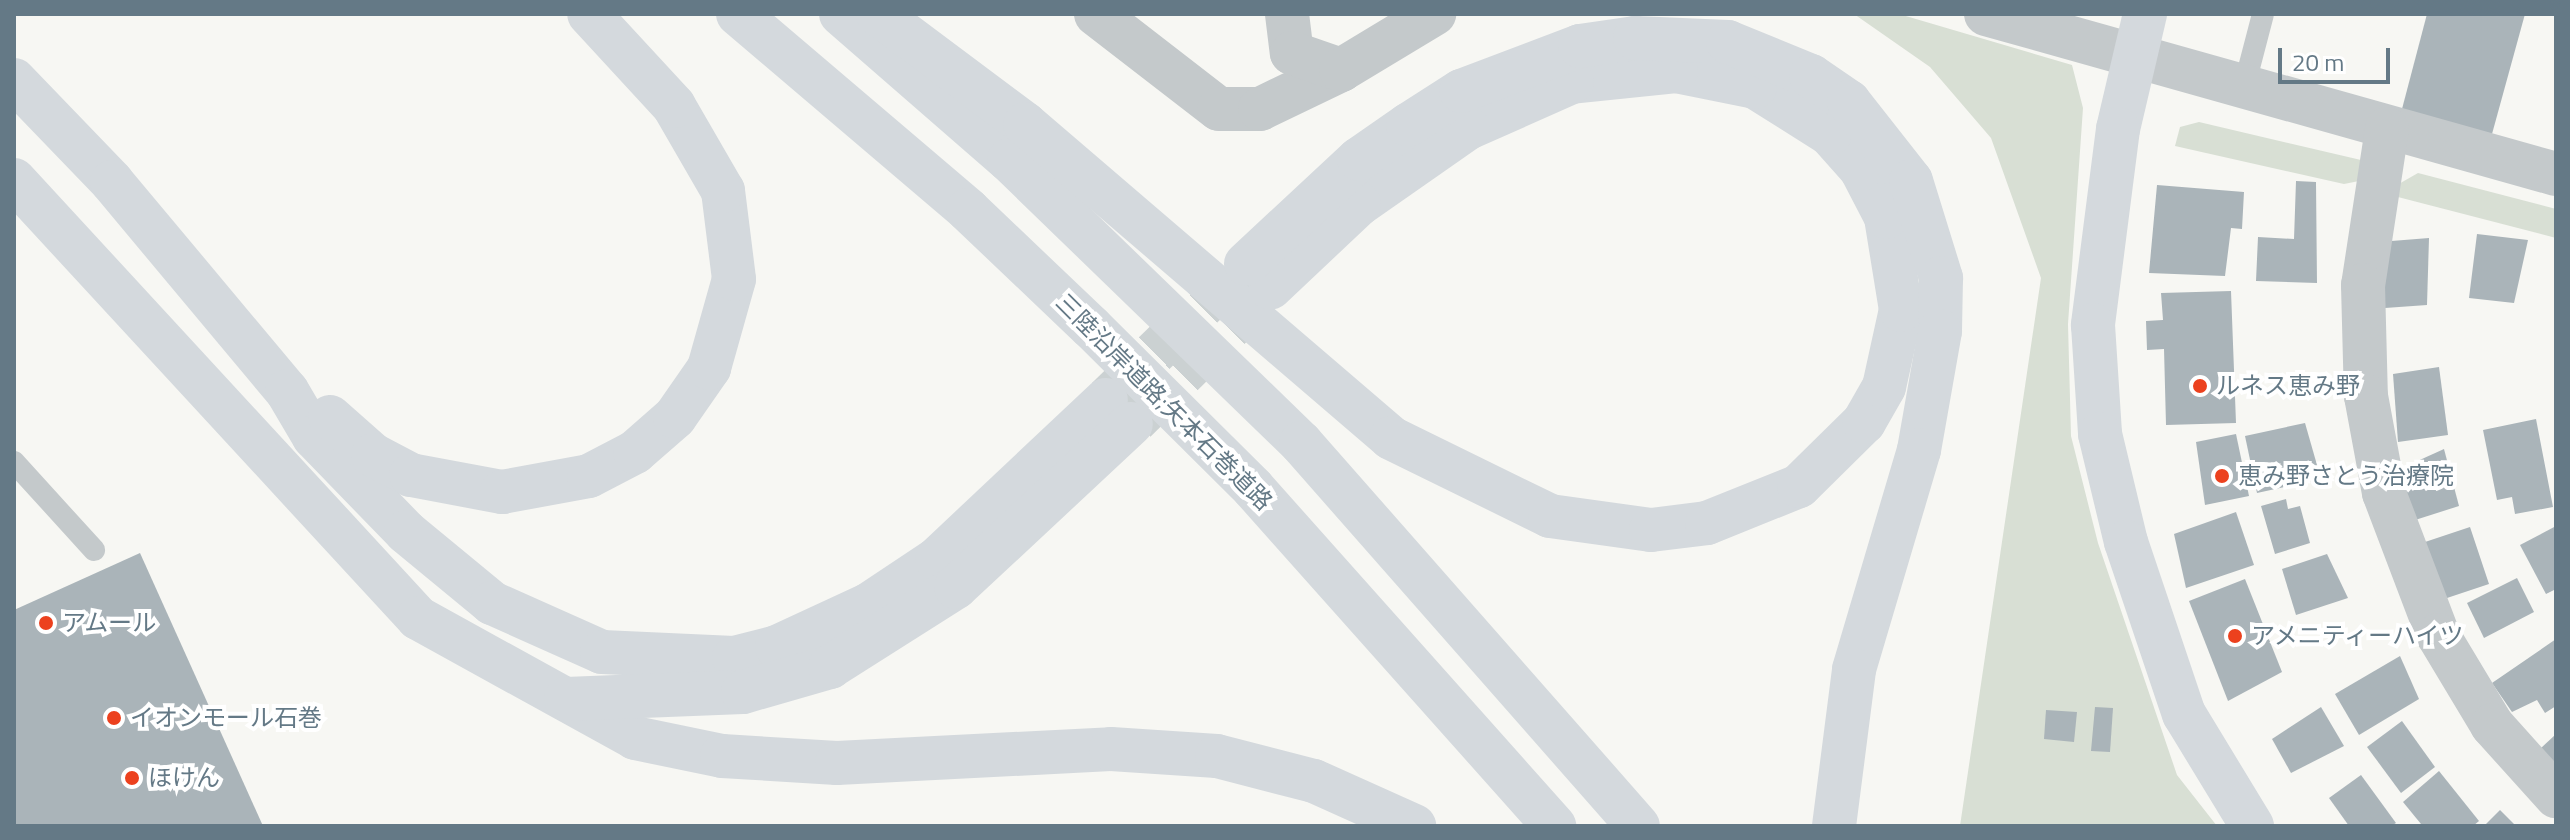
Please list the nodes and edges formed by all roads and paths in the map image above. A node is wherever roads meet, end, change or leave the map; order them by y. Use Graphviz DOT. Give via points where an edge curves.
graph roads {
  1 [pos="589,14"];
  2 [pos="738,14"];
  3 [pos="841,14"];
  4 [pos="878,14"];
  5 [pos="1096,14"];
  6 [pos="1287,14"];
  7 [pos="1434,14"];
  8 [pos="1986,14"];
  9 [pos="2145,14"];
  10 [pos="2263,14"];
  11 [pos="2133,56"];
  12 [pos="1341,70"];
  13 [pos="14,80"];
  14 [pos="2244,87"];
  15 [pos="2387,129"];
  16 [pos="2556,174"];
  17 [pos="14,180"];
  18 [pos="287,391"];
  19 [pos="14,462"];
  20 [pos="94,550"];
  21 [pos="566,699"];
  22 [pos="2556,796"];
  23 [pos="1414,826"];
  24 [pos="1554,826"];
  25 [pos="1638,826"];
  26 [pos="1834,826"];
  27 [pos="2252,826"];
  1 -- 18 [label="main road" via="674,106 723,191 732,232 725,324 709,368 675,417 635,452 589,476 502,492 411,475"];
  2 -- 24 [label="main road, 三陸沿岸道路;矢本石巻道路" via="968,210 1253,488"];
  3 -- 25 [label="main road" via="1009,160 1301,443"];
  4 -- 26 [label="main road" via="1025,124 1391,438 1446,471 1550,516 1651,530 1719,520 1799,486 1834,459 1870,410 1896,347 1901,310 1886,217 1861,169 1830,134 1755,87 1676,71 1572,82 1468,128 1258,276 1359,159 1461,91 1580,46 1635,38 1728,42 1811,76 1849,102 1911,181 1941,278 1940,331 1919,450 1854,670"];
  5 -- 12 [label="street" via="1219,109 1260,109"];
  6 -- 12 [label="street" via="1292,53"];
  7 -- 12 [label="street"];
  8 -- 11 [label="street"];
  9 -- 11 [label="main road"];
  10 -- 14 [label="lane"];
  11 -- 14 [label="street"];
  11 -- 27 [label="main road" via="2093,325 2100,434 2126,542 2184,714"];
  13 -- 18 [label="main road" via="112,182"];
  14 -- 15 [label="street"];
  15 -- 16 [label="street"];
  15 -- 22 [label="street" via="2363,285 2366,396 2384,493 2438,635 2492,725"];
  17 -- 21 [label="main road" via="418,618"];
  18 -- 21 [label="main road" via="314,437 358,483 492,603 602,652 694,662 777,647 868,605 937,559 1118,412 956,587 830,667 743,692"];
  19 -- 20 [label="lane"];
  21 -- 23 [label="main road" via="635,738 768,761 1111,749 1217,756 1314,781"];
}
